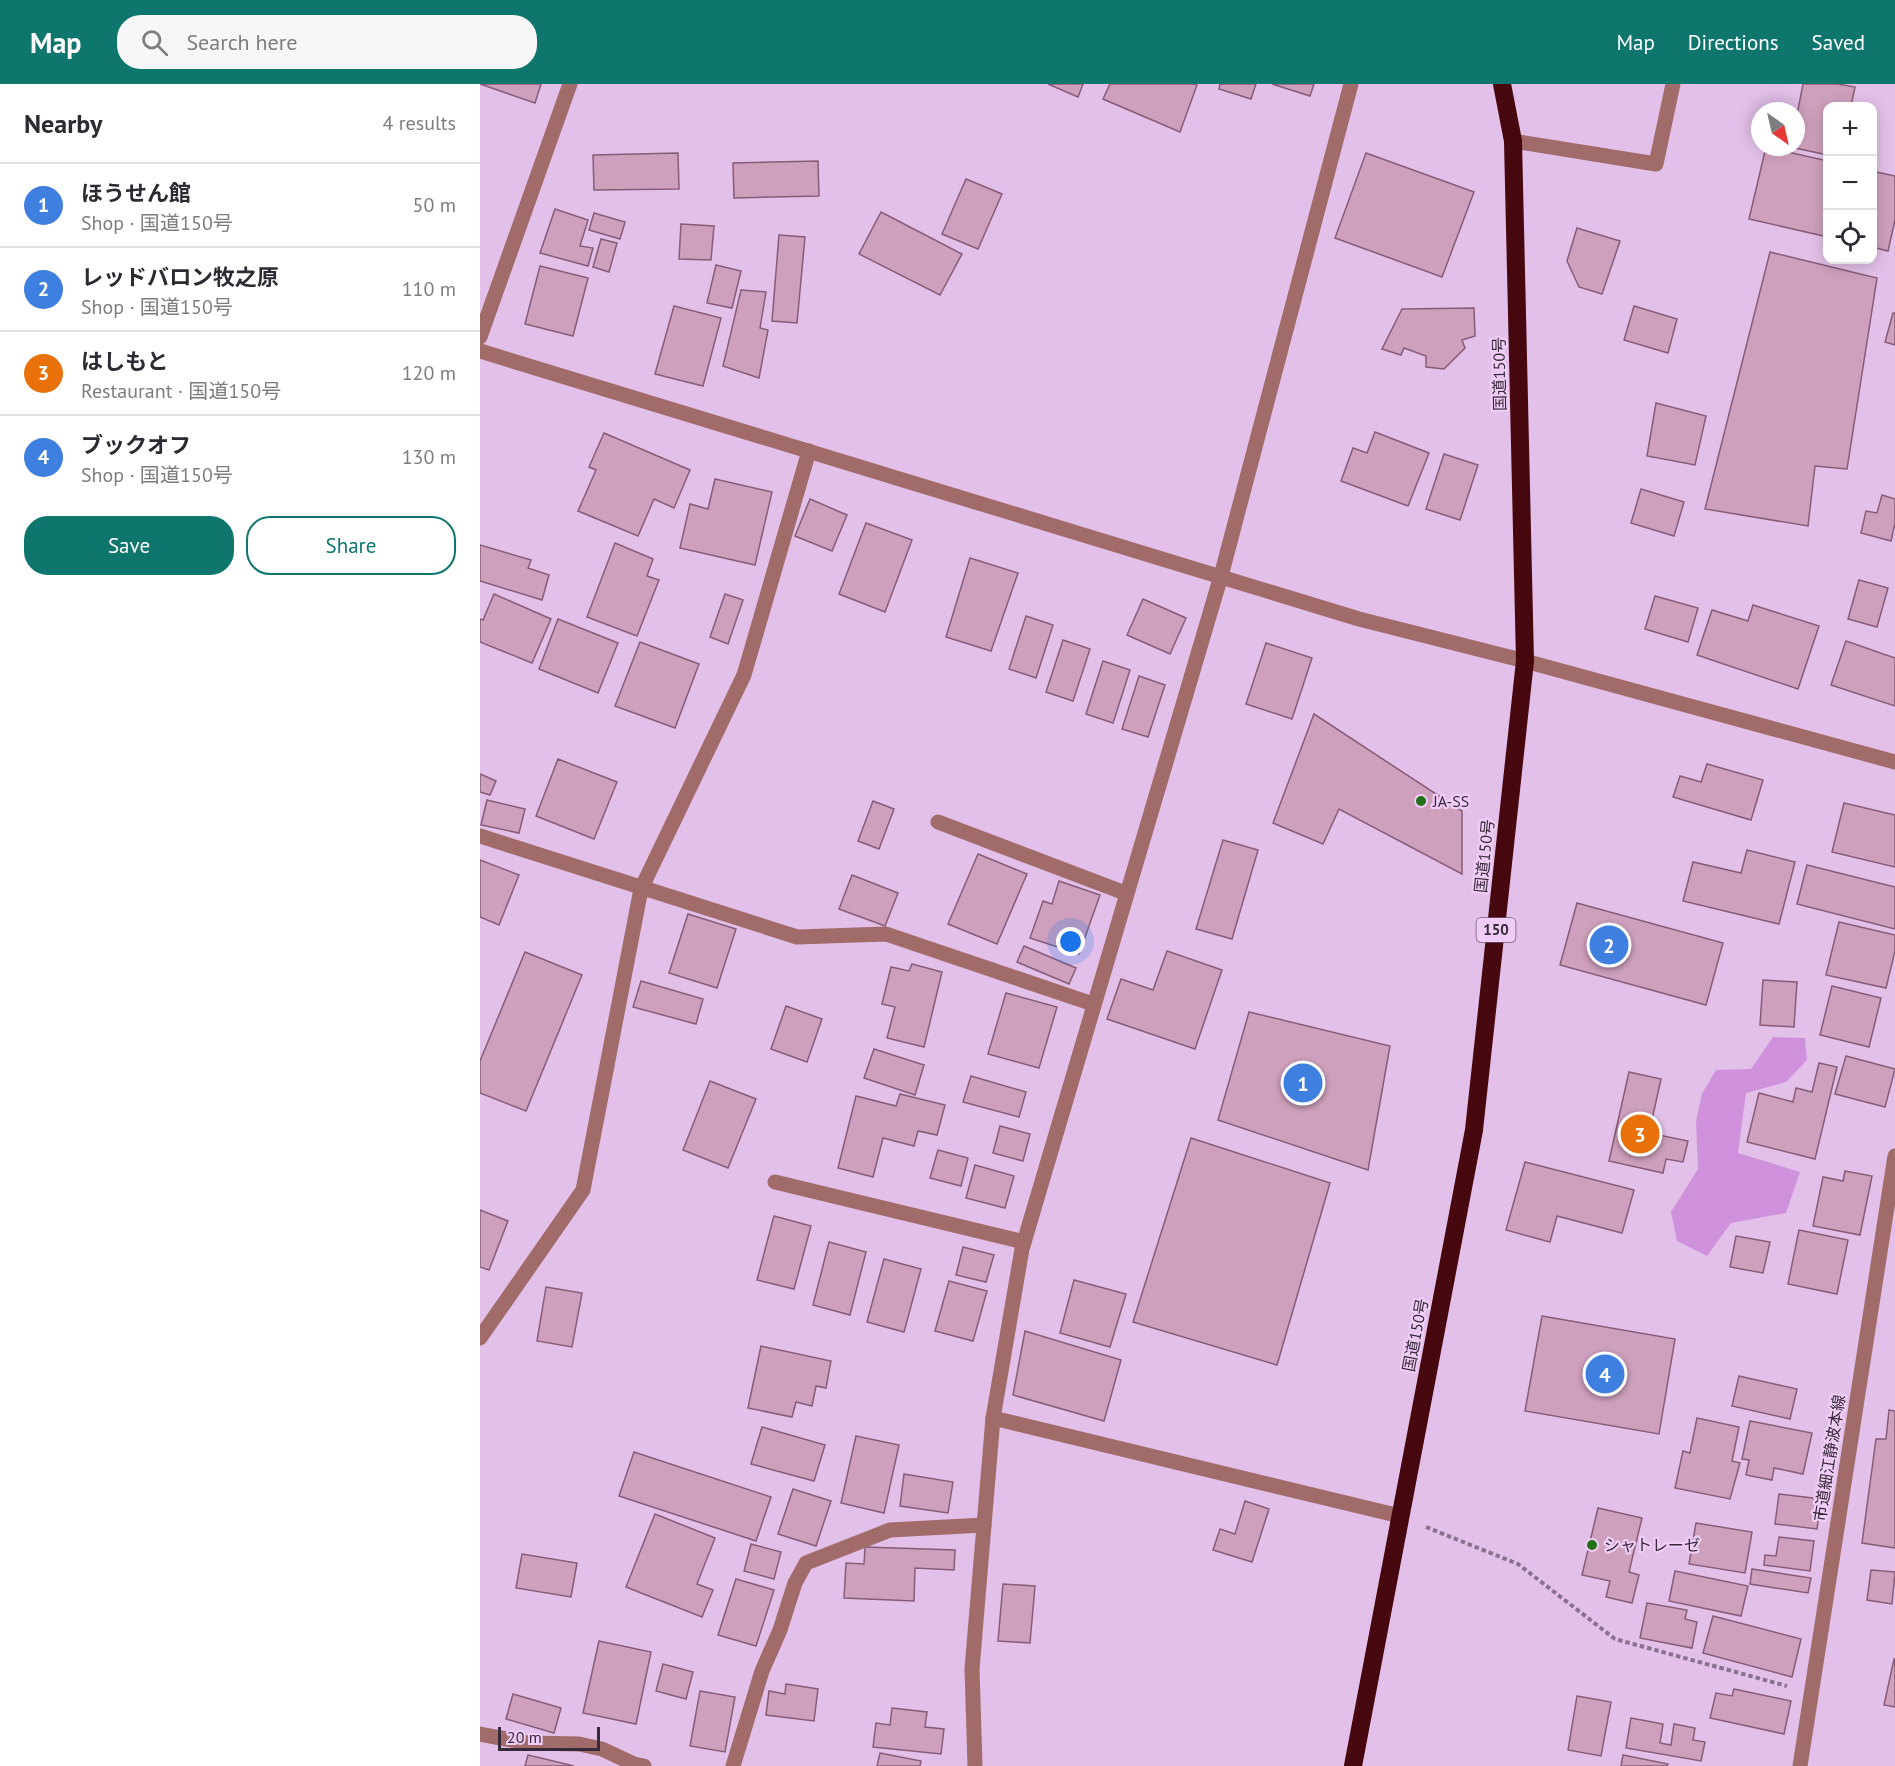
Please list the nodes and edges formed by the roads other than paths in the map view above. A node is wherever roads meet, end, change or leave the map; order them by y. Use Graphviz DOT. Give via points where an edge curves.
graph roads {
  1 [pos="570,84"];
  2 [pos="1351,84"];
  3 [pos="1502,84"];
  4 [pos="1673,84"];
  5 [pos="1513,141"];
  6 [pos="480,338"];
  7 [pos="480,351"];
  8 [pos="809,451"];
  9 [pos="1221,576"];
  10 [pos="1525,661"];
  11 [pos="1895,762"];
  12 [pos="938,822"];
  13 [pos="480,836"];
  14 [pos="641,889"];
  15 [pos="1125,892"];
  16 [pos="1093,1004"];
  17 [pos="1895,1156"];
  18 [pos="776,1182"];
  19 [pos="1024,1242"];
  20 [pos="480,1338"];
  21 [pos="993,1418"];
  22 [pos="1400,1516"];
  23 [pos="984,1525"];
  24 [pos="480,1734"];
  25 [pos="644,1766"];
  26 [pos="733,1766"];
  27 [pos="975,1766"];
  28 [pos="1353,1766"];
  29 [pos="1800,1766"];
  1 -- 6 [label="street"];
  2 -- 9 [label="street"];
  3 -- 5 [label="highway, 国道150号 / 150"];
  4 -- 5 [label="street" via="1656,164"];
  5 -- 10 [label="highway, 国道150号 / 150"];
  7 -- 8 [label="street"];
  8 -- 9 [label="street"];
  8 -- 14 [label="street" via="744,675"];
  9 -- 10 [label="street" via="1359,619"];
  9 -- 15 [label="street" via="1178,730"];
  10 -- 11 [label="street"];
  10 -- 22 [label="highway, 国道150号 / 150" via="1474,1130"];
  12 -- 15 [label="street"];
  13 -- 14 [label="street"];
  14 -- 16 [label="street" via="797,937 886,934"];
  14 -- 20 [label="street" via="583,1190"];
  15 -- 16 [label="street"];
  16 -- 19 [label="street"];
  17 -- 29 [label="street, 市道細江静波本線"];
  18 -- 19 [label="street"];
  19 -- 21 [label="street"];
  21 -- 22 [label="street"];
  21 -- 23 [label="street"];
  22 -- 28 [label="highway, 国道150号 / 150"];
  23 -- 26 [label="street" via="890,1530 806,1563 762,1671"];
  23 -- 27 [label="street" via="972,1669"];
  24 -- 25 [label="street" via="527,1743 579,1744"];
}
